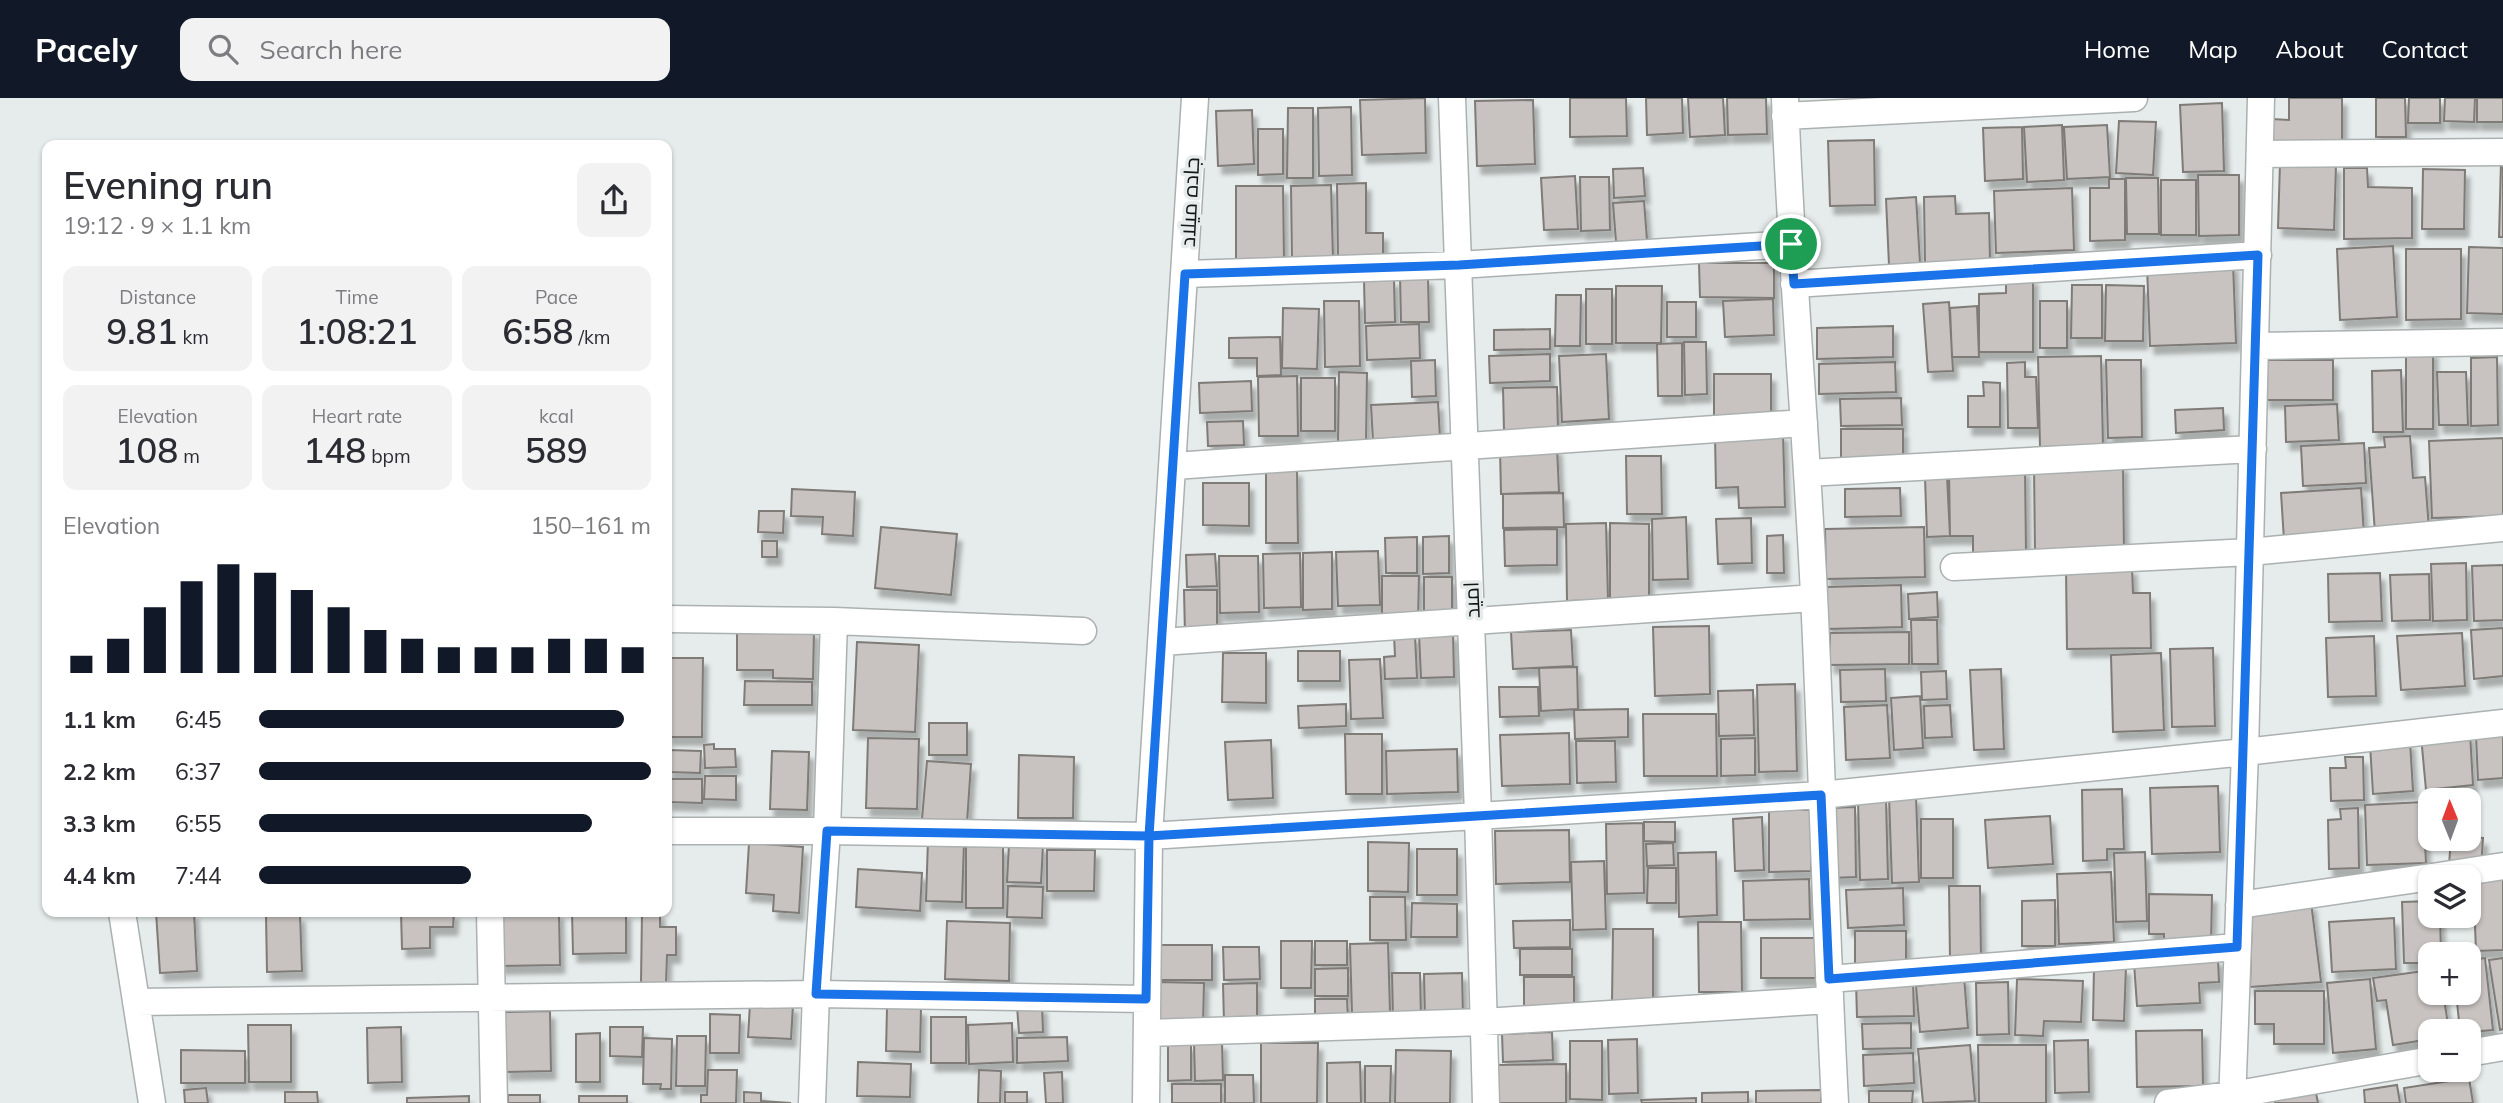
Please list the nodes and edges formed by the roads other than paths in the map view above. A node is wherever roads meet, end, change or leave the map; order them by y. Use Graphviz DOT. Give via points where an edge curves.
graph roads {
  1 [pos="1195,98"];
  2 [pos="1452,98"];
  3 [pos="2134,98"];
  4 [pos="2262,98"];
  5 [pos="1785,107"];
  6 [pos="2503,152"];
  7 [pos="2261,154"];
  8 [pos="1791,244"];
  9 [pos="2258,255"];
  10 [pos="1459,265"];
  11 [pos="1185,274"];
  12 [pos="1794,284"];
  13 [pos="2503,342"];
  14 [pos="2256,346"];
  15 [pos="1804,423"];
  16 [pos="1465,446"];
  17 [pos="2253,449"];
  18 [pos="1174,466"];
  19 [pos="1807,473"];
  20 [pos="2503,528"];
  21 [pos="2250,552"];
  22 [pos="1954,567"];
  23 [pos="1814,597"];
  24 [pos="672,619"];
  25 [pos="1471,620"];
  26 [pos="834,621"];
  27 [pos="1083,631"];
  28 [pos="1162,642"];
  29 [pos="2503,723"];
  30 [pos="2245,752"];
  31 [pos="1821,795"];
  32 [pos="1478,815"];
  33 [pos="672,831"];
  34 [pos="827,831"];
  35 [pos="1149,836"];
  36 [pos="2503,866"];
  37 [pos="2481,869"];
  38 [pos="2418,879"];
  39 [pos="2239,905"];
  40 [pos="123,917"];
  41 [pos="490,917"];
  42 [pos="2237,947"];
  43 [pos="1829,990"];
  44 [pos="816,994"];
  45 [pos="493,999"];
  46 [pos="1146,999"];
  47 [pos="136,1002"];
  48 [pos="1484,1022"];
  49 [pos="1147,1033"];
  50 [pos="2503,1047"];
  51 [pos="2481,1051"];
  52 [pos="2418,1063"];
  53 [pos="2232,1099"];
  54 [pos="152,1103"];
  55 [pos="494,1103"];
  56 [pos="812,1103"];
  57 [pos="1146,1103"];
  58 [pos="1486,1103"];
  59 [pos="1835,1103"];
  60 [pos="2168,1103"];
  1 -- 11 [label="street, جاده میلاد"];
  2 -- 10 [label="street, امید"];
  3 -- 5 [label="street"];
  4 -- 7 [label="street"];
  5 -- 8 [label="street"];
  6 -- 7 [label="street"];
  7 -- 9 [label="street"];
  8 -- 10 [label="street"];
  8 -- 12 [label="street"];
  9 -- 12 [label="street"];
  9 -- 14 [label="street"];
  10 -- 11 [label="street"];
  10 -- 16 [label="street, امید"];
  11 -- 18 [label="street, جاده میلاد"];
  12 -- 15 [label="street"];
  13 -- 14 [label="street"];
  14 -- 17 [label="street"];
  15 -- 16 [label="street"];
  15 -- 19 [label="street"];
  16 -- 18 [label="street"];
  16 -- 25 [label="street, امید"];
  17 -- 19 [label="street"];
  17 -- 21 [label="street"];
  18 -- 28 [label="street, جاده میلاد"];
  19 -- 23 [label="street"];
  20 -- 21 [label="street"];
  21 -- 22 [label="street"];
  21 -- 30 [label="street"];
  23 -- 25 [label="street"];
  23 -- 31 [label="street"];
  24 -- 26 [label="street"];
  25 -- 28 [label="street"];
  25 -- 32 [label="street, امید"];
  26 -- 27 [label="street"];
  26 -- 34 [label="street"];
  28 -- 35 [label="street, جاده میلاد"];
  29 -- 30 [label="street"];
  30 -- 31 [label="street"];
  30 -- 39 [label="street"];
  31 -- 32 [label="street"];
  31 -- 43 [label="street"];
  32 -- 35 [label="street"];
  32 -- 48 [label="street, امید"];
  33 -- 34 [label="street"];
  34 -- 35 [label="street"];
  34 -- 44 [label="street"];
  35 -- 46 [label="street, جاده میلاد"];
  36 -- 37 [label="street"];
  38 -- 39 [label="street"];
  39 -- 42 [label="street"];
  40 -- 47 [label="street"];
  41 -- 45 [label="street"];
  42 -- 43 [label="street"];
  42 -- 53 [label="street"];
  43 -- 48 [label="street"];
  43 -- 59 [label="street"];
  44 -- 45 [label="street"];
  44 -- 46 [label="street"];
  44 -- 56 [label="street"];
  45 -- 47 [label="street"];
  45 -- 55 [label="street"];
  46 -- 49 [label="street, جاده میلاد"];
  47 -- 54 [label="street"];
  48 -- 49 [label="street"];
  48 -- 58 [label="street, امید"];
  49 -- 57 [label="street, جاده میلاد"];
  50 -- 51 [label="street"];
  52 -- 53 [label="street"];
  53 -- 60 [label="street"];
}
